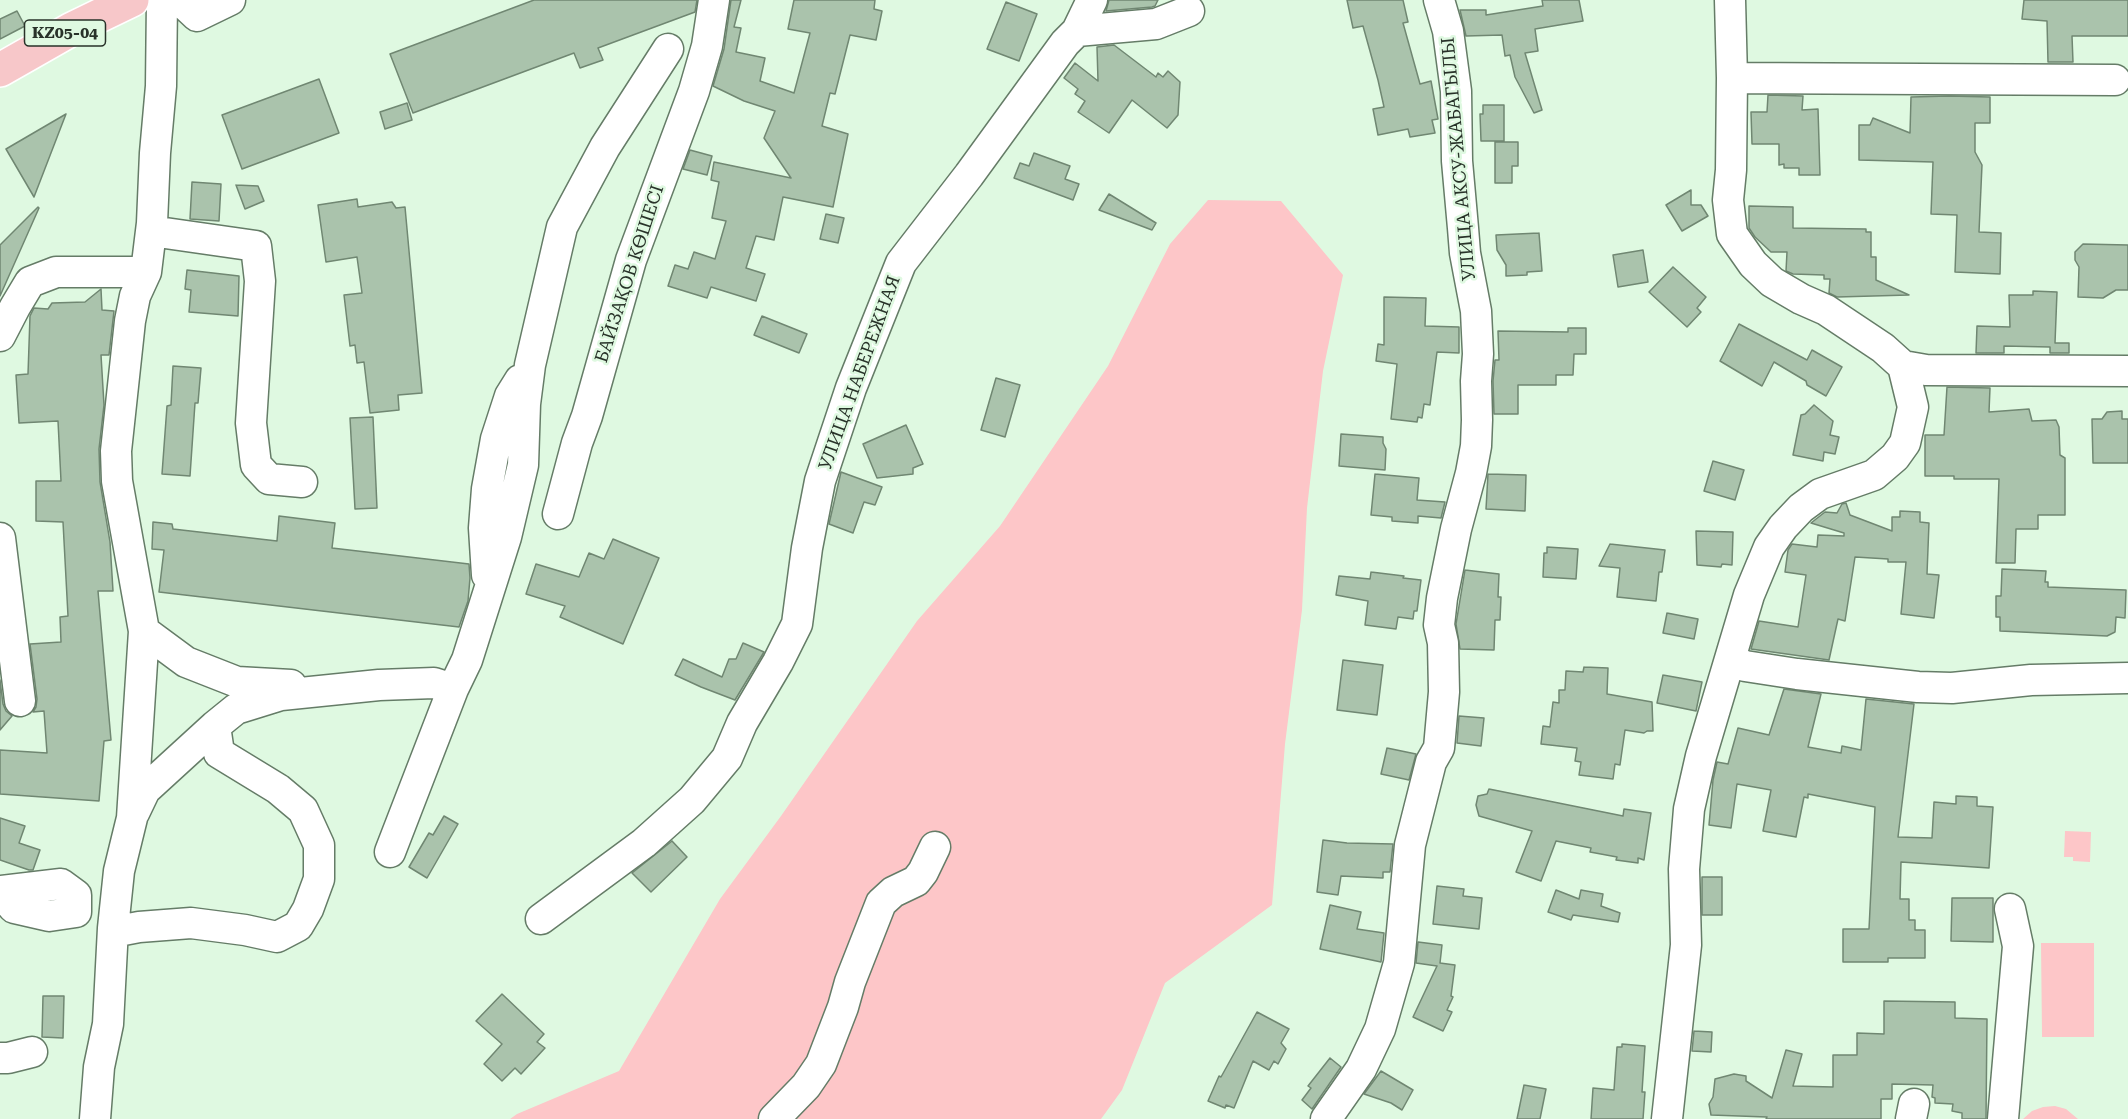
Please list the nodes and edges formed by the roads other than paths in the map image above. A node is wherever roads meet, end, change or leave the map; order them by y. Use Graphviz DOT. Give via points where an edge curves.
graph roads {
  1 [pos="99,0"];
  2 [pos="132,0"];
  3 [pos="162,0"];
  4 [pos="180,0"];
  5 [pos="230,0"];
  6 [pos="714,0"];
  7 [pos="1092,0"];
  8 [pos="1439,0"];
  9 [pos="1730,0"];
  10 [pos="1189,11"];
  11 [pos="72,29"];
  12 [pos="1077,31"];
  13 [pos="668,48"];
  14 [pos="0,70"];
  15 [pos="1732,78"];
  16 [pos="2115,80"];
  17 [pos="151,231"];
  18 [pos="146,272"];
  19 [pos="0,336"];
  20 [pos="1903,366"];
  21 [pos="2128,371"];
  22 [pos="302,482"];
  23 [pos="558,514"];
  24 [pos="0,538"];
  25 [pos="144,631"];
  26 [pos="1730,660"];
  27 [pos="2128,678"];
  28 [pos="339,688"];
  29 [pos="453,689"];
  30 [pos="20,701"];
  31 [pos="215,726"];
  32 [pos="132,818"];
  33 [pos="935,847"];
  34 [pos="390,852"];
  35 [pos="2010,909"];
  36 [pos="542,919"];
  37 [pos="113,932"];
  38 [pos="32,1052"];
  39 [pos="0,1058"];
  40 [pos="95,1119"];
  41 [pos="774,1119"];
  42 [pos="1326,1119"];
  43 [pos="1667,1119"];
  44 [pos="2003,1119"];
  1 -- 11 [label="main road"];
  2 -- 11 [label="main road, KZ05-04"];
  3 -- 17 [label="street" via="161,86"];
  4 -- 5 [label="street" via="198,16"];
  6 -- 23 [label="street, БАЙЗАҚОВ КӨШЕСІ" via="694,92 631,260"];
  7 -- 12 [label="street, УЛИЦА НАБЕРЕЖНАЯ"];
  8 -- 42 [label="street, УЛИЦА АКСУ-ЖАБАГЫЛЫ" via="1448,31 1456,91 1462,228 1476,311 1476,446 1442,598 1439,625 1444,692 1439,748 1431,762 1410,845 1399,963 1383,1020 1366,1059"];
  9 -- 15 [label="street"];
  10 -- 12 [label="street" via="1156,24"];
  11 -- 14 [label="main road, KZ05-04"];
  12 -- 36 [label="street, УЛИЦА НАБЕРЕЖНАЯ" via="901,263 850,388 820,481 797,624 727,758 692,800 644,843"];
  13 -- 29 [label="street" via="605,147 562,227 530,365 523,465 506,537 467,660"];
  15 -- 16 [label="street"];
  15 -- 20 [label="street" via="1728,200 1732,234 1753,264 1772,282 1826,310"];
  17 -- 18 [label="street"];
  17 -- 22 [label="street" via="256,246 260,281 251,423 256,465 269,479"];
  18 -- 19 [label="street" via="56,272 30,282"];
  18 -- 25 [label="street" via="135,296 130,321 116,451 117,481"];
  20 -- 21 [label="street" via="1926,370"];
  20 -- 26 [label="street" via="1913,407 1905,443 1874,475 1820,494 1783,527 1749,595"];
  24 -- 30 [label="street"];
  25 -- 28 [label="street" via="186,662 237,682"];
  25 -- 32 [label="street"];
  26 -- 27 [label="street" via="1797,674 1918,687"];
  26 -- 43 [label="street" via="1689,809 1684,869 1686,945"];
  28 -- 29 [label="street" via="434,683"];
  28 -- 31 [label="street" via="270,698 236,709"];
  29 -- 34 [label="street"];
  31 -- 32 [label="street" via="145,790"];
  31 -- 37 [label="street" via="219,753 278,789 303,810 319,845 319,879 308,909 298,926 277,937 191,923"];
  32 -- 37 [label="street" via="119,872"];
  33 -- 41 [label="street" via="916,881 892,892 881,903 821,1064"];
  35 -- 44 [label="street" via="2018,946"];
  37 -- 40 [label="street" via="108,1023 99,1067"];
  38 -- 39 [label="street"];
}
